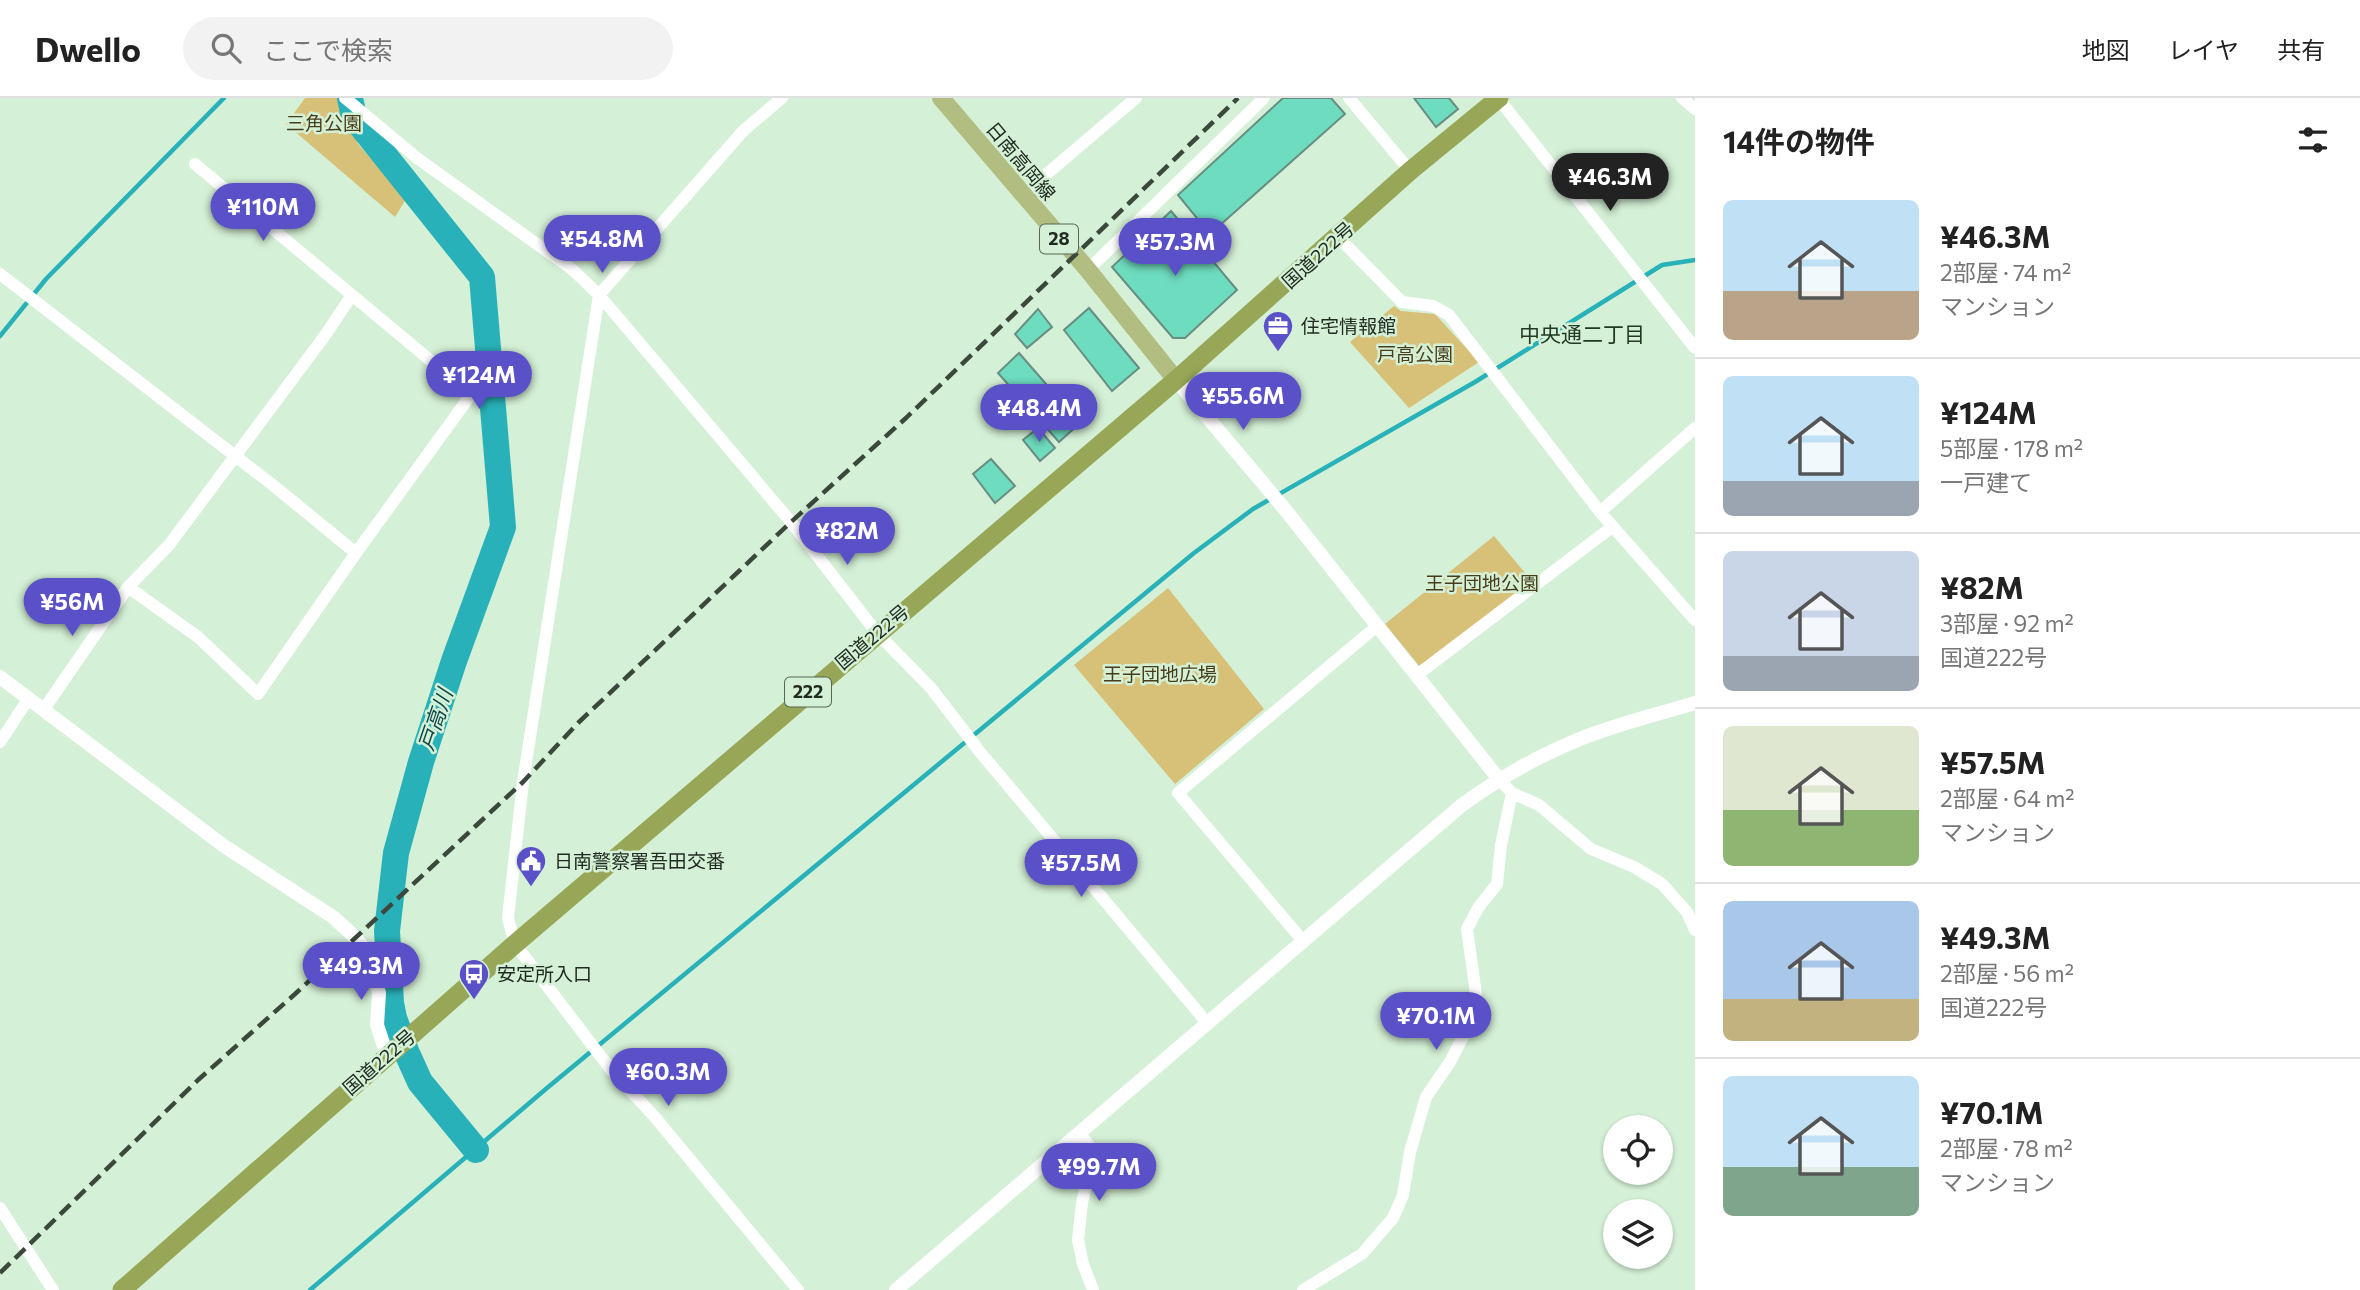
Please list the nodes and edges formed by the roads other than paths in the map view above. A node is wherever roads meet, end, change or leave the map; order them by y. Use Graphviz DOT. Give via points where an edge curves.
graph roads {
  1 [pos="345,98"];
  2 [pos="782,98"];
  3 [pos="941,98"];
  4 [pos="1136,98"];
  5 [pos="1264,98"];
  6 [pos="1349,98"];
  7 [pos="1499,98"];
  8 [pos="1682,98"];
  9 [pos="1695,109"];
  10 [pos="195,164"];
  11 [pos="1410,171"];
  12 [pos="1022,195"];
  13 [pos="1338,237"];
  14 [pos="1088,270"];
  15 [pos="0,274"];
  16 [pos="352,295"];
  17 [pos="599,295"];
  18 [pos="1695,348"];
  19 [pos="1176,380"];
  20 [pos="1695,428"];
  21 [pos="235,457"];
  22 [pos="1600,512"];
  23 [pos="1612,527"];
  24 [pos="356,553"];
  25 [pos="128,587"];
  26 [pos="1695,620"];
  27 [pos="1377,626"];
  28 [pos="877,633"];
  29 [pos="1417,676"];
  30 [pos="0,677"];
  31 [pos="29,698"];
  32 [pos="1695,703"];
  33 [pos="44,709"];
  34 [pos="0,742"];
  35 [pos="1498,778"];
  36 [pos="1512,793"];
  37 [pos="1695,930"];
  38 [pos="1304,941"];
  39 [pos="515,944"];
  40 [pos="1208,1024"];
  41 [pos="387,1055"];
  42 [pos="1080,1133"];
  43 [pos="0,1208"];
  44 [pos="53,1290"];
  45 [pos="122,1290"];
  46 [pos="798,1290"];
  47 [pos="896,1290"];
  48 [pos="1093,1290"];
  49 [pos="1303,1290"];
  1 -- 17 [label="street" via="417,158 573,270"];
  2 -- 17 [label="street" via="743,131"];
  3 -- 12 [label="main road, 日南高岡線 / 28"];
  4 -- 12 [label="street"];
  5 -- 14 [label="street"];
  6 -- 11 [label="street"];
  7 -- 11 [label="highway, 国道222号 / 222"];
  7 -- 18 [label="street"];
  8 -- 9 [label="street"];
  10 -- 16 [label="street"];
  11 -- 13 [label="highway, 国道222号 / 222"];
  12 -- 14 [label="main road, 日南高岡線 / 28"];
  13 -- 19 [label="highway, 国道222号 / 222"];
  13 -- 22 [label="street" via="1402,302 1433,306 1449,315"];
  14 -- 19 [label="main road, 日南高岡線 / 28"];
  15 -- 21 [label="street"];
  16 -- 21 [label="street"];
  16 -- 24 [label="street" via="470,396"];
  17 -- 28 [label="street" via="800,533"];
  17 -- 39 [label="street" via="523,782 509,918"];
  19 -- 27 [label="street"];
  19 -- 28 [label="highway, 国道222号 / 222"];
  20 -- 22 [label="street"];
  21 -- 24 [label="street"];
  21 -- 25 [label="street" via="169,545"];
  22 -- 23 [label="street"];
  23 -- 26 [label="street"];
  23 -- 29 [label="street"];
  24 -- 25 [label="street" via="258,694 198,637"];
  25 -- 33 [label="street"];
  27 -- 29 [label="street"];
  27 -- 38 [label="street" via="1178,793"];
  28 -- 39 [label="highway, 国道222号 / 222"];
  28 -- 40 [label="street" via="931,688"];
  29 -- 35 [label="street"];
  30 -- 31 [label="street"];
  31 -- 33 [label="street"];
  31 -- 34 [label="street"];
  32 -- 35 [label="street" via="1588,735"];
  33 -- 41 [label="street" via="224,846 333,917 355,937 370,957 379,993 377,1025"];
  35 -- 36 [label="street"];
  35 -- 38 [label="street"];
  36 -- 37 [label="street" via="1539,805 1591,849 1634,866 1662,884 1687,912"];
  36 -- 49 [label="street" via="1497,884 1467,929 1476,994 1473,1006 1450,1062 1426,1097 1410,1152 1404,1195 1393,1218 1362,1254"];
  38 -- 40 [label="street"];
  39 -- 41 [label="highway, 国道222号 / 222"];
  39 -- 46 [label="street" via="612,1071"];
  40 -- 42 [label="street"];
  41 -- 45 [label="highway, 国道222号 / 222"];
  42 -- 47 [label="street"];
  42 -- 48 [label="street" via="1092,1159 1078,1240"];
  43 -- 44 [label="street"];
}
